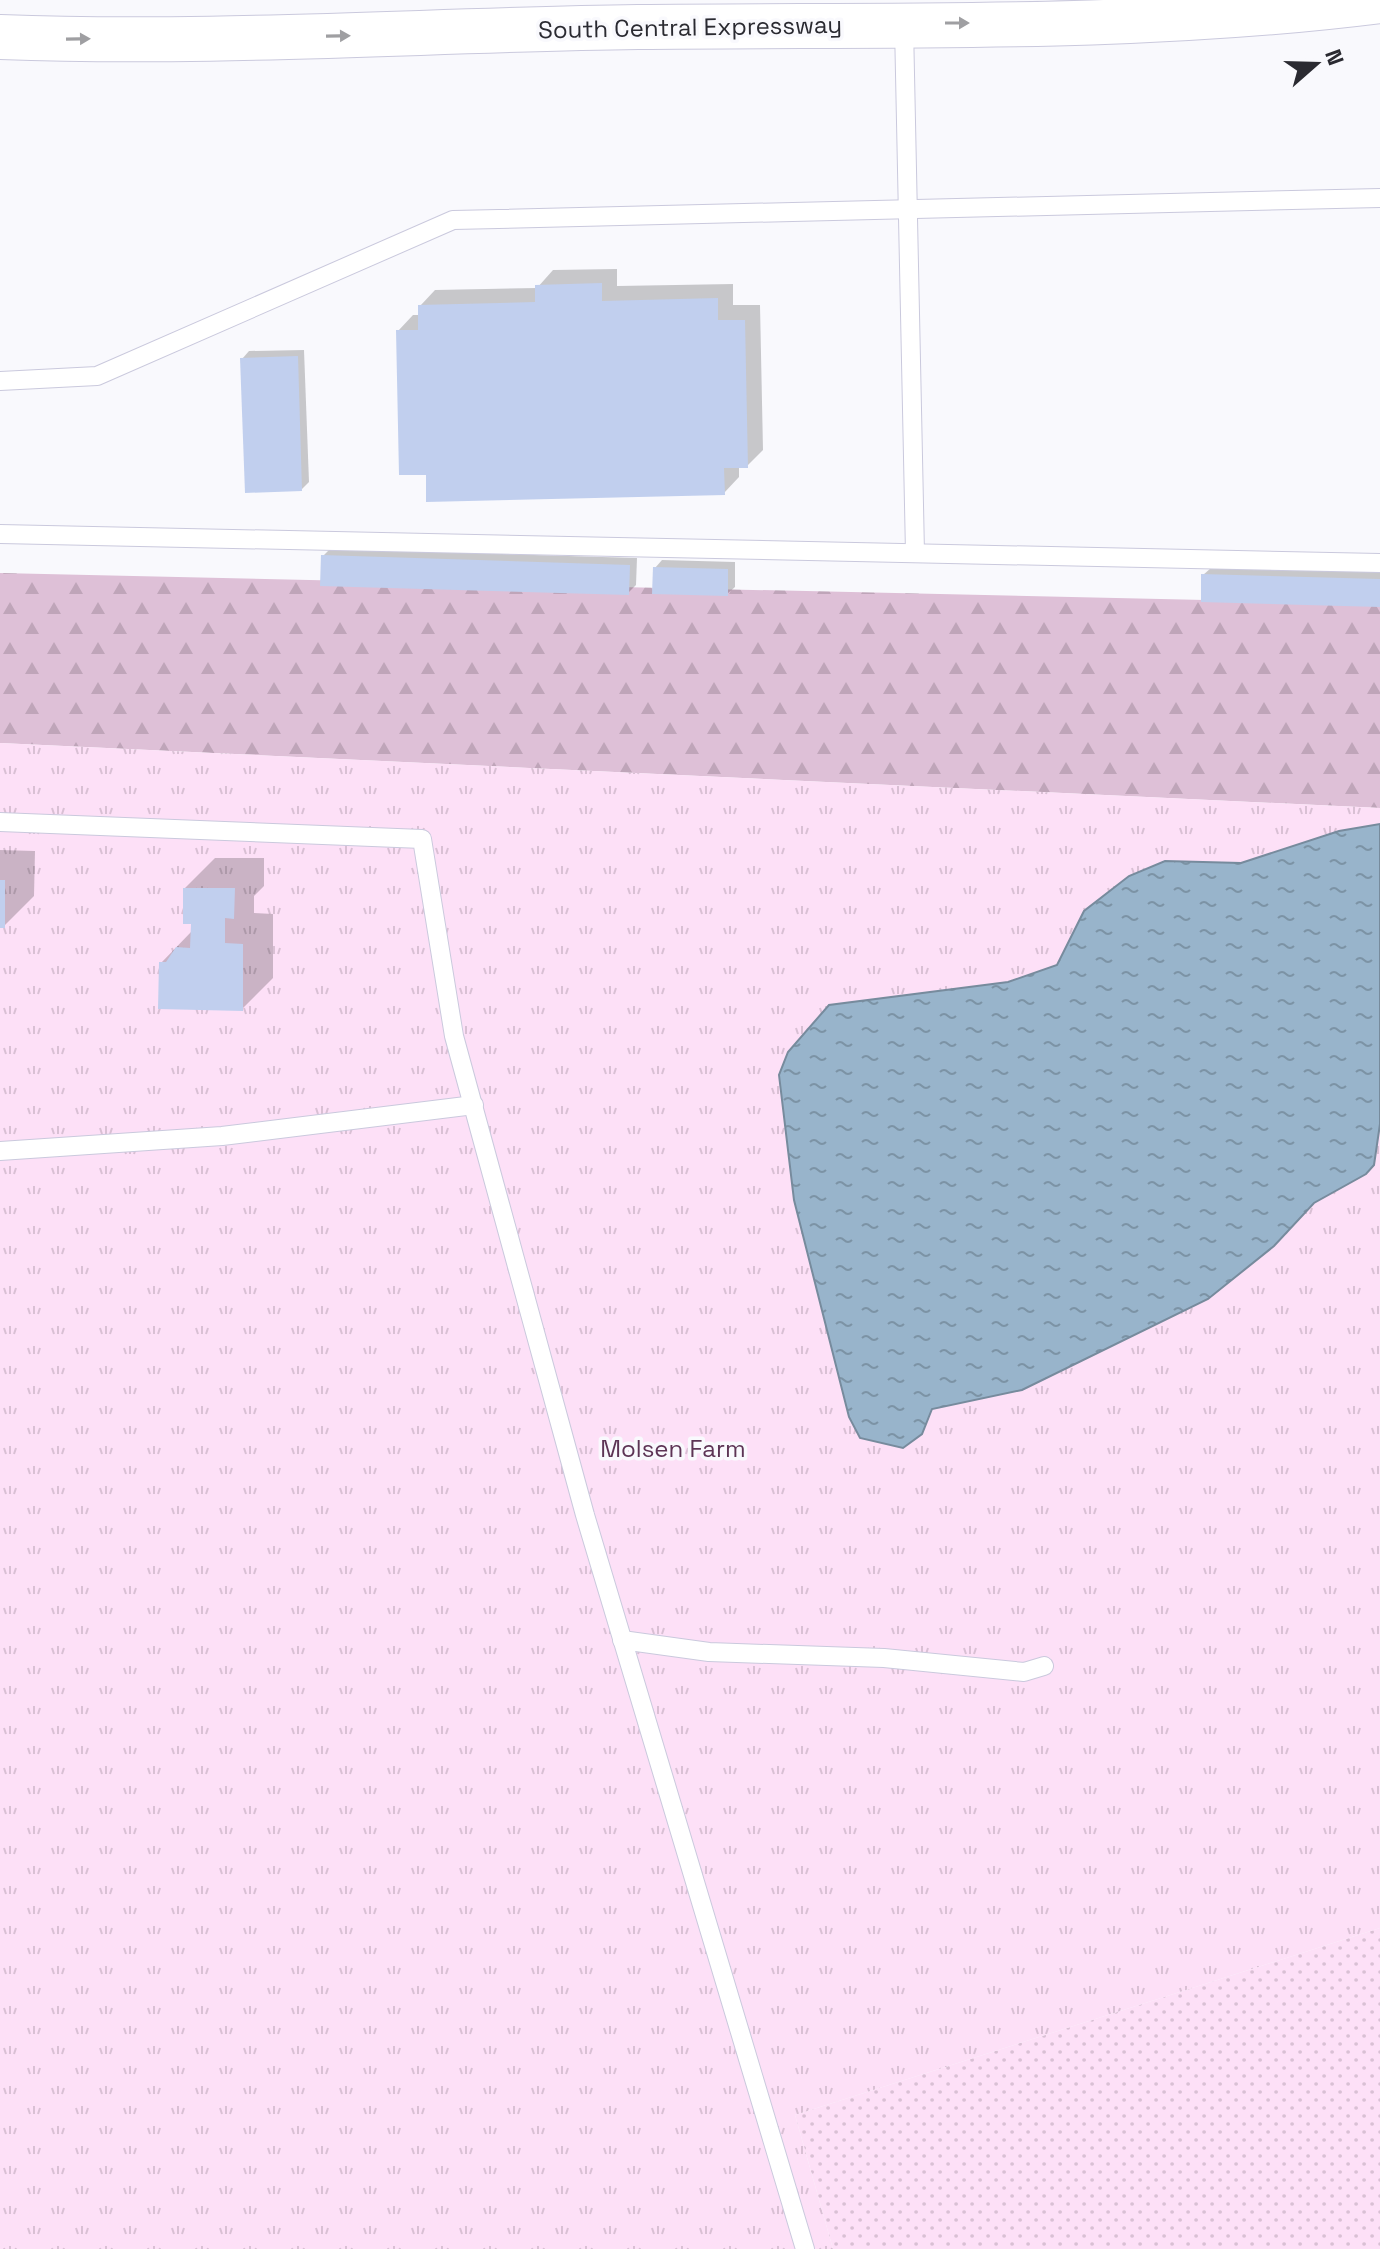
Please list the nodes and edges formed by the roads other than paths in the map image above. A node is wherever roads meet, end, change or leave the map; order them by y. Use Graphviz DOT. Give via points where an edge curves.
graph roads {
  1 [pos="1380,1"];
  2 [pos="904,24"];
  3 [pos="0,37"];
  4 [pos="1380,198"];
  5 [pos="905,207"];
  6 [pos="0,381"];
  7 [pos="0,534"];
  8 [pos="915,553"];
  9 [pos="1380,563"];
  10 [pos="0,822"];
  11 [pos="474,1105"];
  12 [pos="0,1151"];
  13 [pos="622,1640"];
  14 [pos="1044,1666"];
  15 [pos="805,2249"];
  2 -- 1 [label="main road, South Central Expressway, one-way" via="1157,19"];
  3 -- 2 [label="main road, South Central Expressway, one-way"];
  2 -- 5 [label="lane"];
  4 -- 5 [label="lane"];
  5 -- 6 [label="lane" via="453,220 97,376"];
  5 -- 8 [label="lane"];
  7 -- 8 [label="lane"];
  8 -- 9 [label="lane"];
  10 -- 11 [label="lane" via="422,839 454,1036"];
  11 -- 12 [label="lane" via="222,1136"];
  11 -- 13 [label="lane"];
  13 -- 14 [label="lane" via="709,1652 884,1658 1024,1672"];
  13 -- 15 [label="lane"];
}
